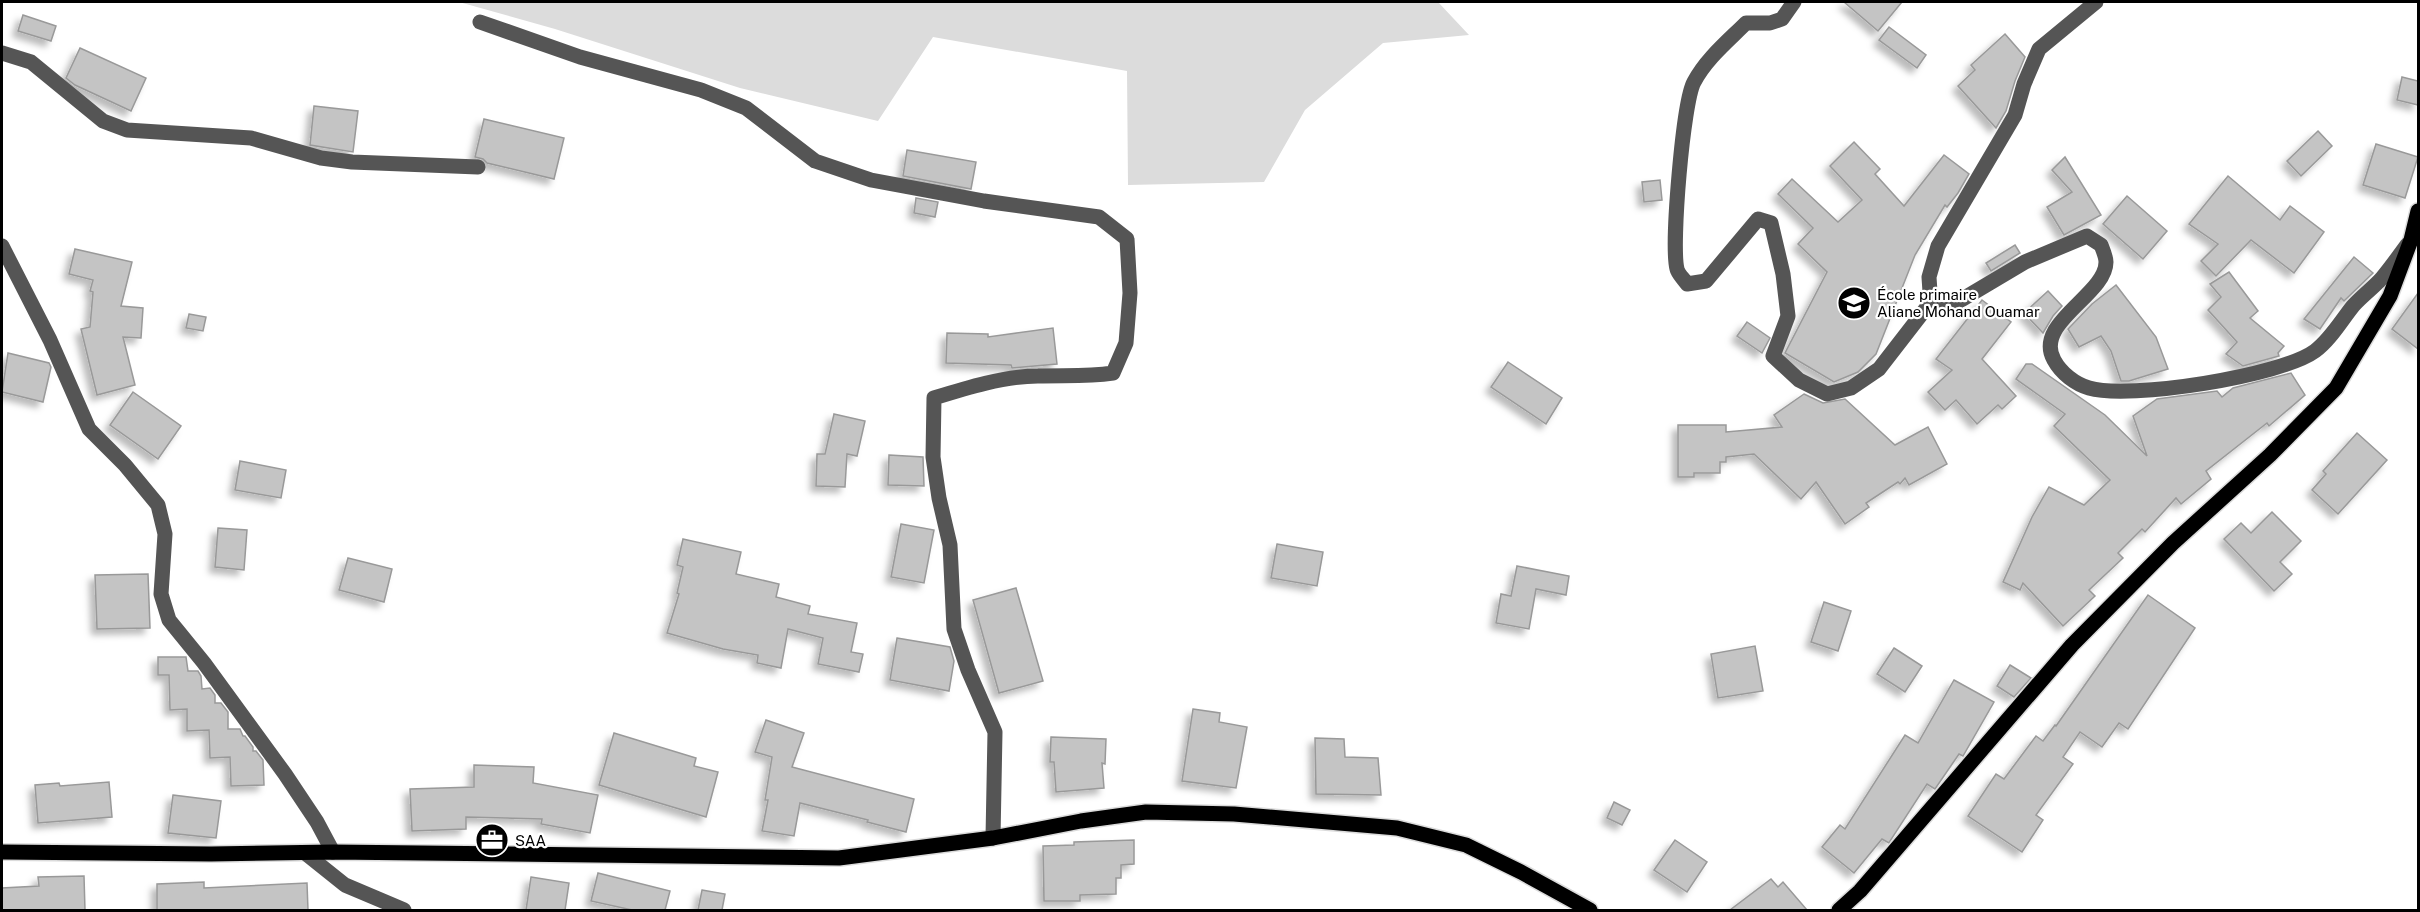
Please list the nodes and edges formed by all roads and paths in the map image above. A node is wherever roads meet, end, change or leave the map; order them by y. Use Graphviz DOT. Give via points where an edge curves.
graph roads {
  1 [pos="1792,2"];
  2 [pos="2096,2"];
  3 [pos="480,22"];
  4 [pos="2,53"];
  5 [pos="478,167"];
  6 [pos="2418,211"];
  7 [pos="2410,240"];
  8 [pos="2,246"];
  9 [pos="1934,297"];
  10 [pos="993,838"];
  11 [pos="2,852"];
  12 [pos="333,852"];
  13 [pos="305,853"];
  14 [pos="404,910"];
  15 [pos="1590,910"];
  16 [pos="1839,910"];
  1 -- 9 [label="street" via="1782,19 1746,23 1693,83 1685,122 1675,236 1677,271 1687,284 1706,281 1758,219 1772,223 1788,316 1773,356 1799,380 1827,394 1851,388 1879,369"];
  2 -- 9 [label="street" via="2039,49 2014,115 1938,246 1929,278"];
  3 -- 10 [label="street" via="580,57 701,90 746,108 815,161 871,180 1099,217 1127,239 1131,293 1126,343 1113,373 1085,377 1036,375 968,387 934,398 933,457 950,545 954,629 995,732"];
  4 -- 5 [label="street" via="31,62 103,121 127,130 251,138 321,158 352,162"];
  6 -- 7 [label="main road"];
  7 -- 9 [label="street" via="2382,278 2315,351 2270,370 2159,390 2117,392 2089,388 2067,377 2053,359 2050,341 2061,321 2100,279 2106,263 2102,245 2088,236 2025,262 1956,303 1938,303"];
  7 -- 16 [label="main road" via="2390,296 2336,388 2072,645 1860,891"];
  8 -- 12 [label="street" via="89,429 158,505 165,534 161,594 169,620 285,774"];
  10 -- 12 [label="main road" via="839,858"];
  10 -- 15 [label="main road" via="1146,812 1234,814 1397,828 1466,845"];
  11 -- 13 [label="main road"];
  12 -- 13 [label="main road"];
  13 -- 14 [label="street" via="345,885"];
}
